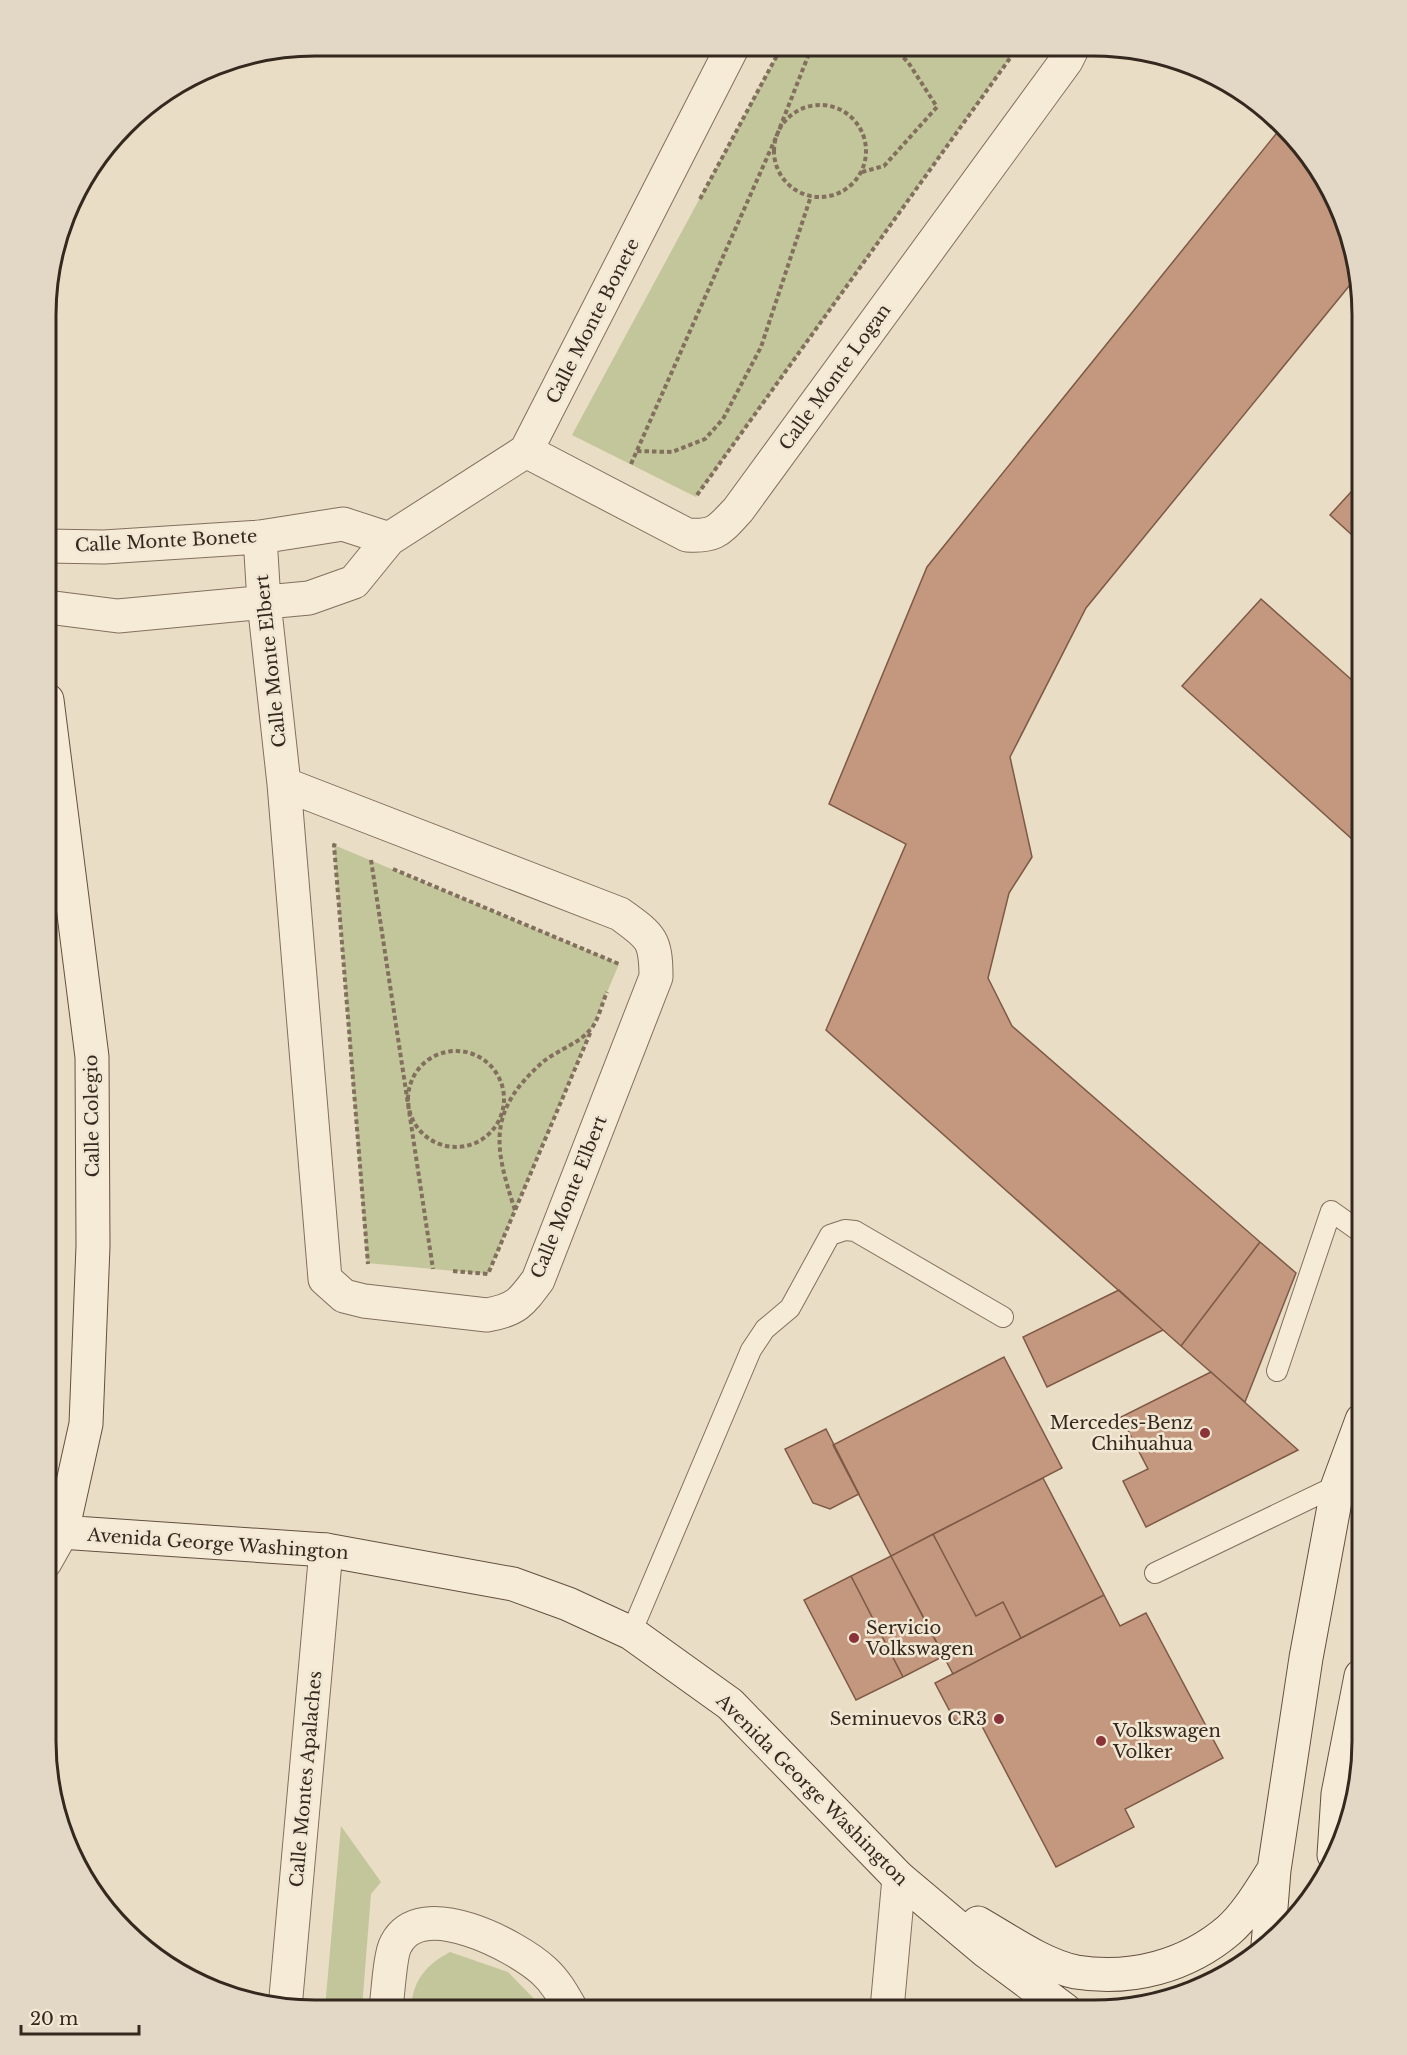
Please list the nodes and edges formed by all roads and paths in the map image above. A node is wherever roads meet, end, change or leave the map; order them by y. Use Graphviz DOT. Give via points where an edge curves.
graph roads {
  1 [pos="728,56"];
  2 [pos="777,56"];
  3 [pos="808,56"];
  4 [pos="902,56"];
  5 [pos="1012,56"];
  6 [pos="1066,56"];
  7 [pos="777,135"];
  8 [pos="861,172"];
  9 [pos="811,196"];
  10 [pos="697,204"];
  11 [pos="637,450"];
  12 [pos="526,451"];
  13 [pos="621,460"];
  14 [pos="631,465"];
  15 [pos="640,469"];
  16 [pos="686,493"];
  17 [pos="260,537"];
  18 [pos="389,539"];
  19 [pos="56,546"];
  20 [pos="264,602"];
  21 [pos="56,607"];
  22 [pos="56,771"];
  23 [pos="284,784"];
  24 [pos="343,848"];
  25 [pos="362,856"];
  26 [pos="371,860"];
  27 [pos="614,975"];
  28 [pos="610,986"];
  29 [pos="591,1030"];
  30 [pos="501,1117"];
  31 [pos="515,1210"];
  32 [pos="1352,1226"];
  33 [pos="378,1264"];
  34 [pos="423,1268"];
  35 [pos="445,1270"];
  36 [pos="1003,1317"];
  37 [pos="1277,1371"];
  38 [pos="1352,1447"];
  39 [pos="1338,1485"];
  40 [pos="56,1525"];
  41 [pos="56,1532"];
  42 [pos="326,1550"];
  43 [pos="1155,1573"];
  44 [pos="631,1633"];
  45 [pos="1352,1722"];
  46 [pos="1336,1830"];
  47 [pos="1274,1870"];
  48 [pos="899,1878"];
  49 [pos="1269,1930"];
  50 [pos="286,1998"];
  51 [pos="387,2000"];
  52 [pos="566,2000"];
  53 [pos="888,2000"];
  54 [pos="1052,2000"];
  1 -- 12 [label="street, Calle Monte Bonete"];
  2 -- 10 [label="path"];
  3 -- 7 [label="path"];
  4 -- 8 [label="path" via="937,107 884,166"];
  5 -- 16 [label="path" via="696,497"];
  6 -- 12 [label="street, Calle Monte Logan" via="724,525 708,536 687,535"];
  7 -- 8 [label="path" via="785,121 798,111 827,105 841,110 861,131 866,152"];
  7 -- 9 [label="path" via="776,166 784,180"];
  7 -- 11 [label="path"];
  8 -- 9 [label="path" via="840,193"];
  9 -- 11 [label="path" via="761,347 723,419 705,439 672,452"];
  11 -- 14 [label="path"];
  12 -- 18 [label="street"];
  13 -- 14 [label="path"];
  14 -- 15 [label="path"];
  17 -- 18 [label="street, Calle Monte Bonete" via="343,524"];
  17 -- 19 [label="street, Calle Monte Bonete"];
  17 -- 20 [label="street, Calle Monte Elbert"];
  18 -- 20 [label="street" via="354,582 309,598"];
  20 -- 21 [label="street" via="118,616"];
  20 -- 23 [label="street, Calle Monte Elbert"];
  22 -- 40 [label="street, Calle Colegio" via="92,1057 93,1246 86,1424"];
  23 -- 23 [label="street, Calle Monte Elbert" via="325,1279 344,1296 364,1301 487,1315 505,1312 521,1303 538,1280 656,977 656,952 647,934 620,914"];
  24 -- 33 [label="path" via="334,844 367,1263"];
  25 -- 26 [label="path"];
  26 -- 27 [label="path" via="619,964"];
  26 -- 34 [label="path" via="435,1269"];
  28 -- 29 [label="path"];
  29 -- 30 [label="path" via="545,1060 518,1088"];
  29 -- 31 [label="path"];
  30 -- 30 [label="path" via="504,1100 495,1069 466,1052 451,1051 424,1062 409,1089 412,1118 432,1140 446,1146 463,1147 479,1141"];
  30 -- 31 [label="path" via="499,1152"];
  31 -- 35 [label="path" via="488,1274"];
  32 -- 37 [label="lane" via="1331,1211"];
  36 -- 44 [label="lane" via="855,1231 830,1235 790,1308 765,1329 751,1350"];
  38 -- 39 [label="street"];
  39 -- 43 [label="lane"];
  39 -- 47 [label="street" via="1306,1658"];
  41 -- 42 [label="street, Avenida George Washington"];
  42 -- 44 [label="street, Avenida George Washington" via="513,1584"];
  42 -- 50 [label="street, Calle Montes Apalaches"];
  44 -- 48 [label="street, Avenida George Washington" via="730,1704"];
  45 -- 46 [label="street" via="1338,1794"];
  47 -- 48 [label="street" via="1231,1929 1194,1955 1157,1969 1114,1975 1074,1971 1036,1956"];
  47 -- 49 [label="street"];
  48 -- 53 [label="street"];
  48 -- 54 [label="street, Avenida George Washington"];
  51 -- 52 [label="street" via="396,1944 422,1925 438,1923 484,1933 508,1945 543,1970"];
}
